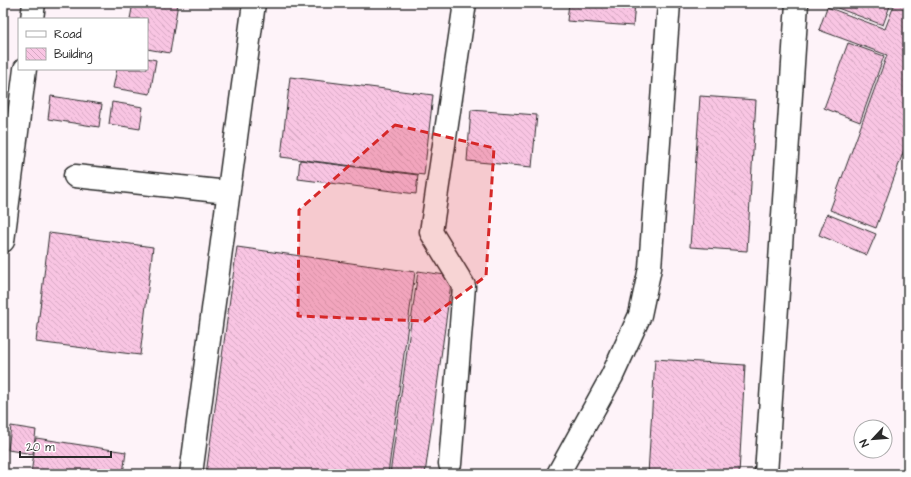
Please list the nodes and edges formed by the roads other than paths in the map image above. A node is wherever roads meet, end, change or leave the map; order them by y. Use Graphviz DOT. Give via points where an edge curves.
graph roads {
  1 [pos="34,3"];
  2 [pos="254,3"];
  3 [pos="465,3"];
  4 [pos="669,3"];
  5 [pos="797,3"];
  6 [pos="32,18"];
  7 [pos="25,70"];
  8 [pos="75,176"];
  9 [pos="228,192"];
  10 [pos="3,241"];
  11 [pos="450,464"];
  12 [pos="191,474"];
  13 [pos="558,474"];
  14 [pos="766,474"];
  1 -- 6 [label="street"];
  2 -- 9 [label="street"];
  3 -- 11 [label="street" via="431,232 464,286"];
  4 -- 13 [label="street" via="650,268 640,315 612,376"];
  5 -- 14 [label="street"];
  7 -- 10 [label="street"];
  8 -- 9 [label="street"];
  9 -- 12 [label="street"];
}
